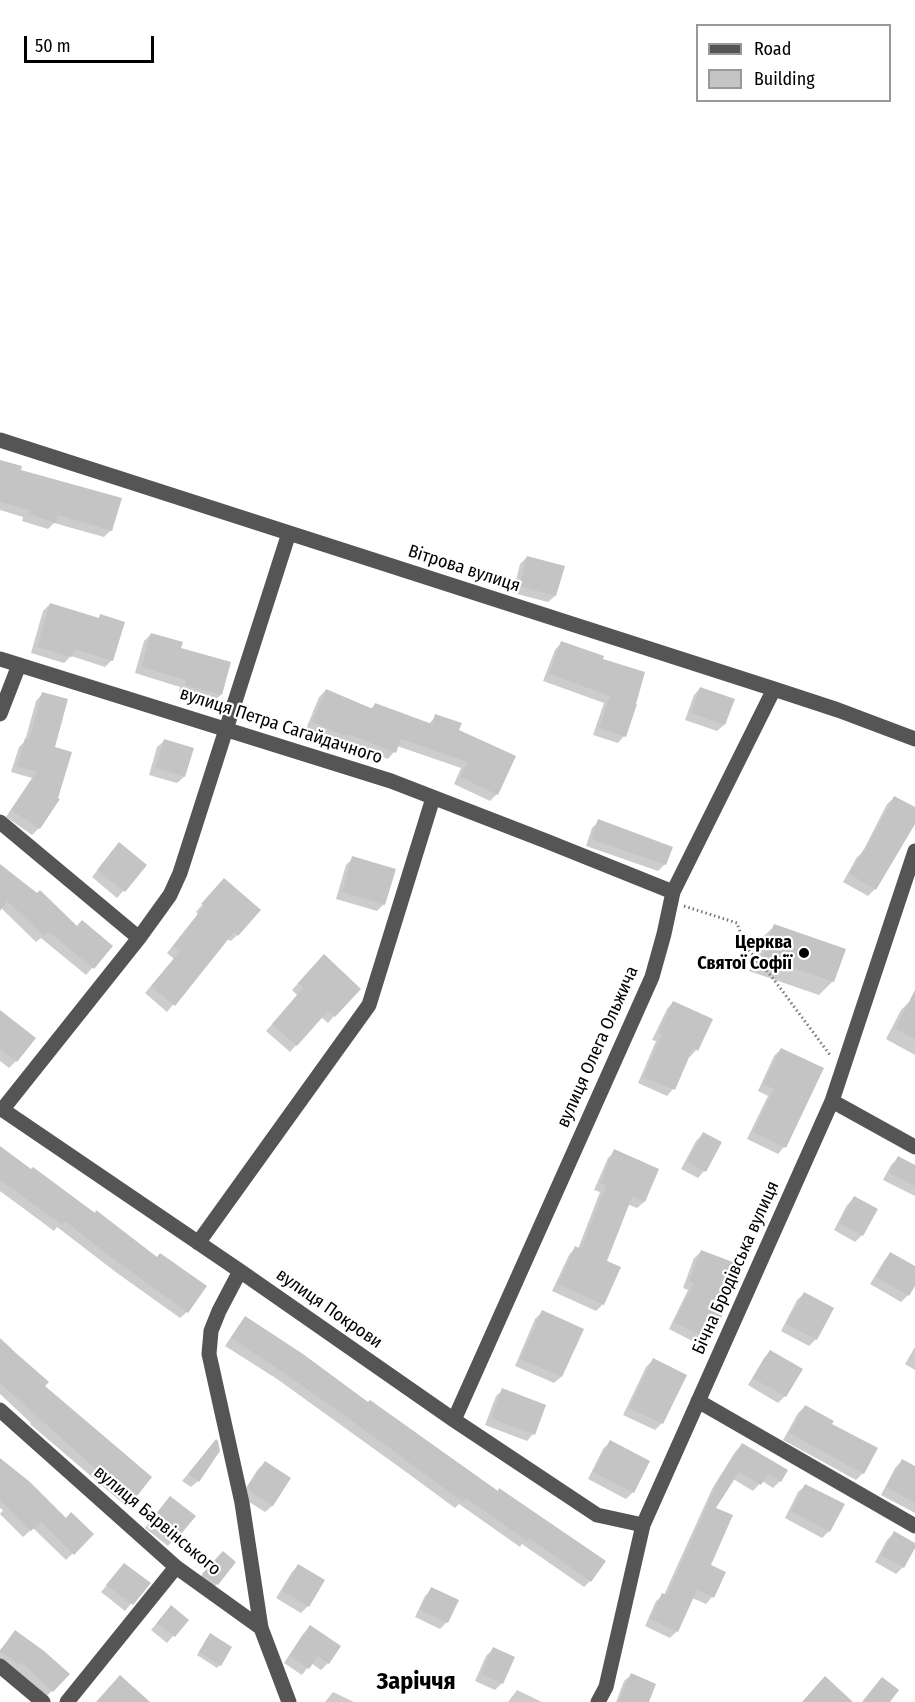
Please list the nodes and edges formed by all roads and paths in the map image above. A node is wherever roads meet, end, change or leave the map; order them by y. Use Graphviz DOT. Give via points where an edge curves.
graph roads {
  1 [pos="0,440"];
  2 [pos="289,533"];
  3 [pos="0,658"];
  4 [pos="19,665"];
  5 [pos="774,689"];
  6 [pos="0,714"];
  7 [pos="226,729"];
  8 [pos="915,739"];
  9 [pos="432,798"];
  10 [pos="0,822"];
  11 [pos="915,851"];
  12 [pos="672,897"];
  13 [pos="139,938"];
  14 [pos="842,1071"];
  15 [pos="832,1101"];
  16 [pos="1,1109"];
  17 [pos="915,1147"];
  18 [pos="198,1243"];
  19 [pos="240,1271"];
  20 [pos="698,1401"];
  21 [pos="0,1410"];
  22 [pos="454,1420"];
  23 [pos="643,1525"];
  24 [pos="915,1526"];
  25 [pos="176,1567"];
  26 [pos="261,1628"];
  27 [pos="0,1666"];
  28 [pos="43,1702"];
  29 [pos="67,1702"];
  30 [pos="289,1702"];
  31 [pos="598,1702"];
  1 -- 2 [label="street, Вітрова вулиця"];
  2 -- 5 [label="street, Вітрова вулиця"];
  2 -- 7 [label="street"];
  3 -- 4 [label="street, вулиця Петра Сагайдачного"];
  4 -- 6 [label="street"];
  4 -- 7 [label="street, вулиця Петра Сагайдачного"];
  5 -- 8 [label="street, Вітрова вулиця"];
  5 -- 12 [label="street, вулиця Олега Ольжича"];
  7 -- 9 [label="street, вулиця Петра Сагайдачного"];
  7 -- 13 [label="street" via="180,873 170,895"];
  9 -- 12 [label="street, вулиця Петра Сагайдачного" via="546,841"];
  9 -- 18 [label="street" via="369,1005"];
  10 -- 13 [label="street"];
  11 -- 14 [label="street, Бічна Бродівська вулиця"];
  12 -- 14 [label="path" via="737,922 745,946"];
  12 -- 22 [label="street, вулиця Олега Ольжича" via="652,977"];
  13 -- 16 [label="street"];
  14 -- 15 [label="street, Бічна Бродівська вулиця"];
  15 -- 17 [label="street"];
  15 -- 20 [label="street, Бічна Бродівська вулиця"];
  16 -- 18 [label="street, вулиця Покрови"];
  18 -- 19 [label="street, вулиця Покрови"];
  19 -- 22 [label="street, вулиця Покрови"];
  19 -- 26 [label="street" via="211,1331 209,1354 242,1503"];
  20 -- 23 [label="street, Бічна Бродівська вулиця"];
  20 -- 24 [label="street"];
  21 -- 25 [label="street, вулиця Барвінського"];
  22 -- 23 [label="street, вулиця Покрови" via="597,1515"];
  23 -- 31 [label="street, Бічна Бродівська вулиця" via="606,1687"];
  25 -- 26 [label="street, вулиця Барвінського"];
  25 -- 29 [label="street"];
  26 -- 30 [label="street"];
  27 -- 28 [label="street"];
}
